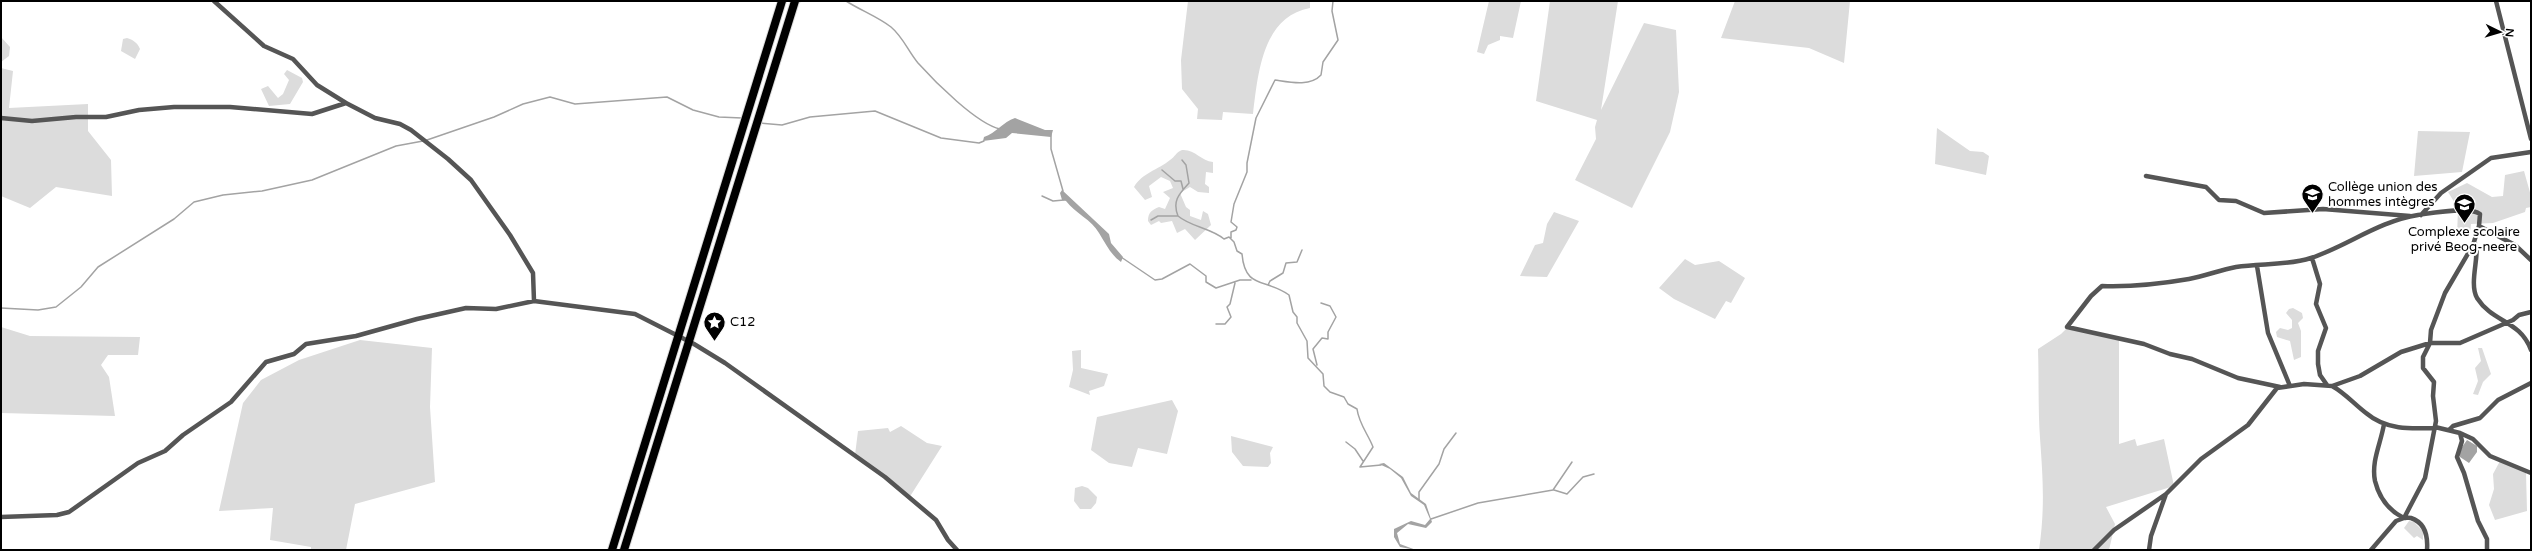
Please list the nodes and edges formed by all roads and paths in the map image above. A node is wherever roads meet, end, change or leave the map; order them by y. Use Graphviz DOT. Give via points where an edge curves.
graph roads {
  1 [pos="214,1"];
  2 [pos="782,1"];
  3 [pos="795,1"];
  4 [pos="2496,1"];
  5 [pos="346,103"];
  6 [pos="1,118"];
  7 [pos="2531,139"];
  8 [pos="2531,152"];
  9 [pos="2146,176"];
  10 [pos="2421,215"];
  11 [pos="2413,216"];
  12 [pos="2479,226"];
  13 [pos="2474,242"];
  14 [pos="2312,258"];
  15 [pos="2531,260"];
  16 [pos="2257,266"];
  17 [pos="534,301"];
  18 [pos="2531,312"];
  19 [pos="2507,322"];
  20 [pos="678,336"];
  21 [pos="2430,343"];
  22 [pos="2531,350"];
  23 [pos="2531,383"];
  24 [pos="2329,385"];
  25 [pos="2290,386"];
  26 [pos="2280,387"];
  27 [pos="2384,424"];
  28 [pos="2434,427"];
  29 [pos="2450,429"];
  30 [pos="2460,433"];
  31 [pos="2531,473"];
  32 [pos="2166,494"];
  33 [pos="1,517"];
  34 [pos="2404,518"];
  35 [pos="612,550"];
  36 [pos="624,550"];
  37 [pos="957,550"];
  38 [pos="2094,550"];
  39 [pos="2149,550"];
  40 [pos="2371,550"];
  41 [pos="2427,550"];
  42 [pos="2487,550"];
  1 -- 5 [label="street" via="264,46 293,59 316,85"];
  2 -- 20 [label="highway"];
  3 -- 36 [label="highway"];
  4 -- 7 [label="street"];
  5 -- 6 [label="street" via="312,114 230,107 174,107 139,110 106,118 76,117 32,121"];
  5 -- 17 [label="street" via="375,118 400,124 411,130 471,180 533,273"];
  8 -- 10 [label="street" via="2491,158 2441,193"];
  9 -- 11 [label="street" via="2206,187 2219,200 2236,201 2264,213 2323,209"];
  10 -- 11 [label="street"];
  10 -- 12 [label="street" via="2469,210 2479,213"];
  11 -- 14 [label="street" via="2380,227"];
  12 -- 13 [label="street"];
  12 -- 15 [label="street" via="2515,245"];
  13 -- 19 [label="street" via="2477,250 2473,287 2477,297 2493,316"];
  13 -- 21 [label="street" via="2445,293 2431,330"];
  14 -- 16 [label="street" via="2295,263"];
  14 -- 24 [label="street" via="2320,284 2316,304 2326,328 2318,351 2318,364 2320,374"];
  16 -- 25 [label="street" via="2268,333"];
  16 -- 26 [label="street" via="2237,267 2190,279 2144,285 2102,286 2067,327 2144,344 2192,359 2238,378"];
  17 -- 20 [label="street" via="635,314"];
  17 -- 33 [label="street" via="496,309 466,308 356,336 306,344 294,354 266,362 231,402 183,435 165,451 138,463 69,512 57,515"];
  18 -- 19 [label="street" via="2519,314"];
  19 -- 21 [label="street" via="2460,343"];
  19 -- 22 [label="street" via="2514,325"];
  20 -- 35 [label="highway"];
  20 -- 37 [label="street" via="725,363 885,477 936,520"];
  21 -- 24 [label="street" via="2396,354 2360,376"];
  21 -- 28 [label="street" via="2422,359 2423,368 2434,382"];
  23 -- 29 [label="street" via="2498,400 2480,418"];
  24 -- 25 [label="street"];
  24 -- 27 [label="street" via="2367,415"];
  25 -- 26 [label="street"];
  26 -- 32 [label="street" via="2271,393 2248,425 2201,459"];
  27 -- 28 [label="street" via="2408,429"];
  27 -- 34 [label="street" via="2376,452 2375,481 2385,504"];
  28 -- 29 [label="street"];
  28 -- 34 [label="street" via="2425,478"];
  29 -- 30 [label="street"];
  30 -- 31 [label="street" via="2473,439 2490,456"];
  30 -- 42 [label="street" via="2462,441 2457,457 2478,521 2487,539"];
  32 -- 38 [label="street" via="2114,530"];
  32 -- 39 [label="street" via="2151,536"];
  34 -- 40 [label="street" via="2396,521"];
  34 -- 41 [label="street" via="2418,522 2425,530 2429,540"];
}
